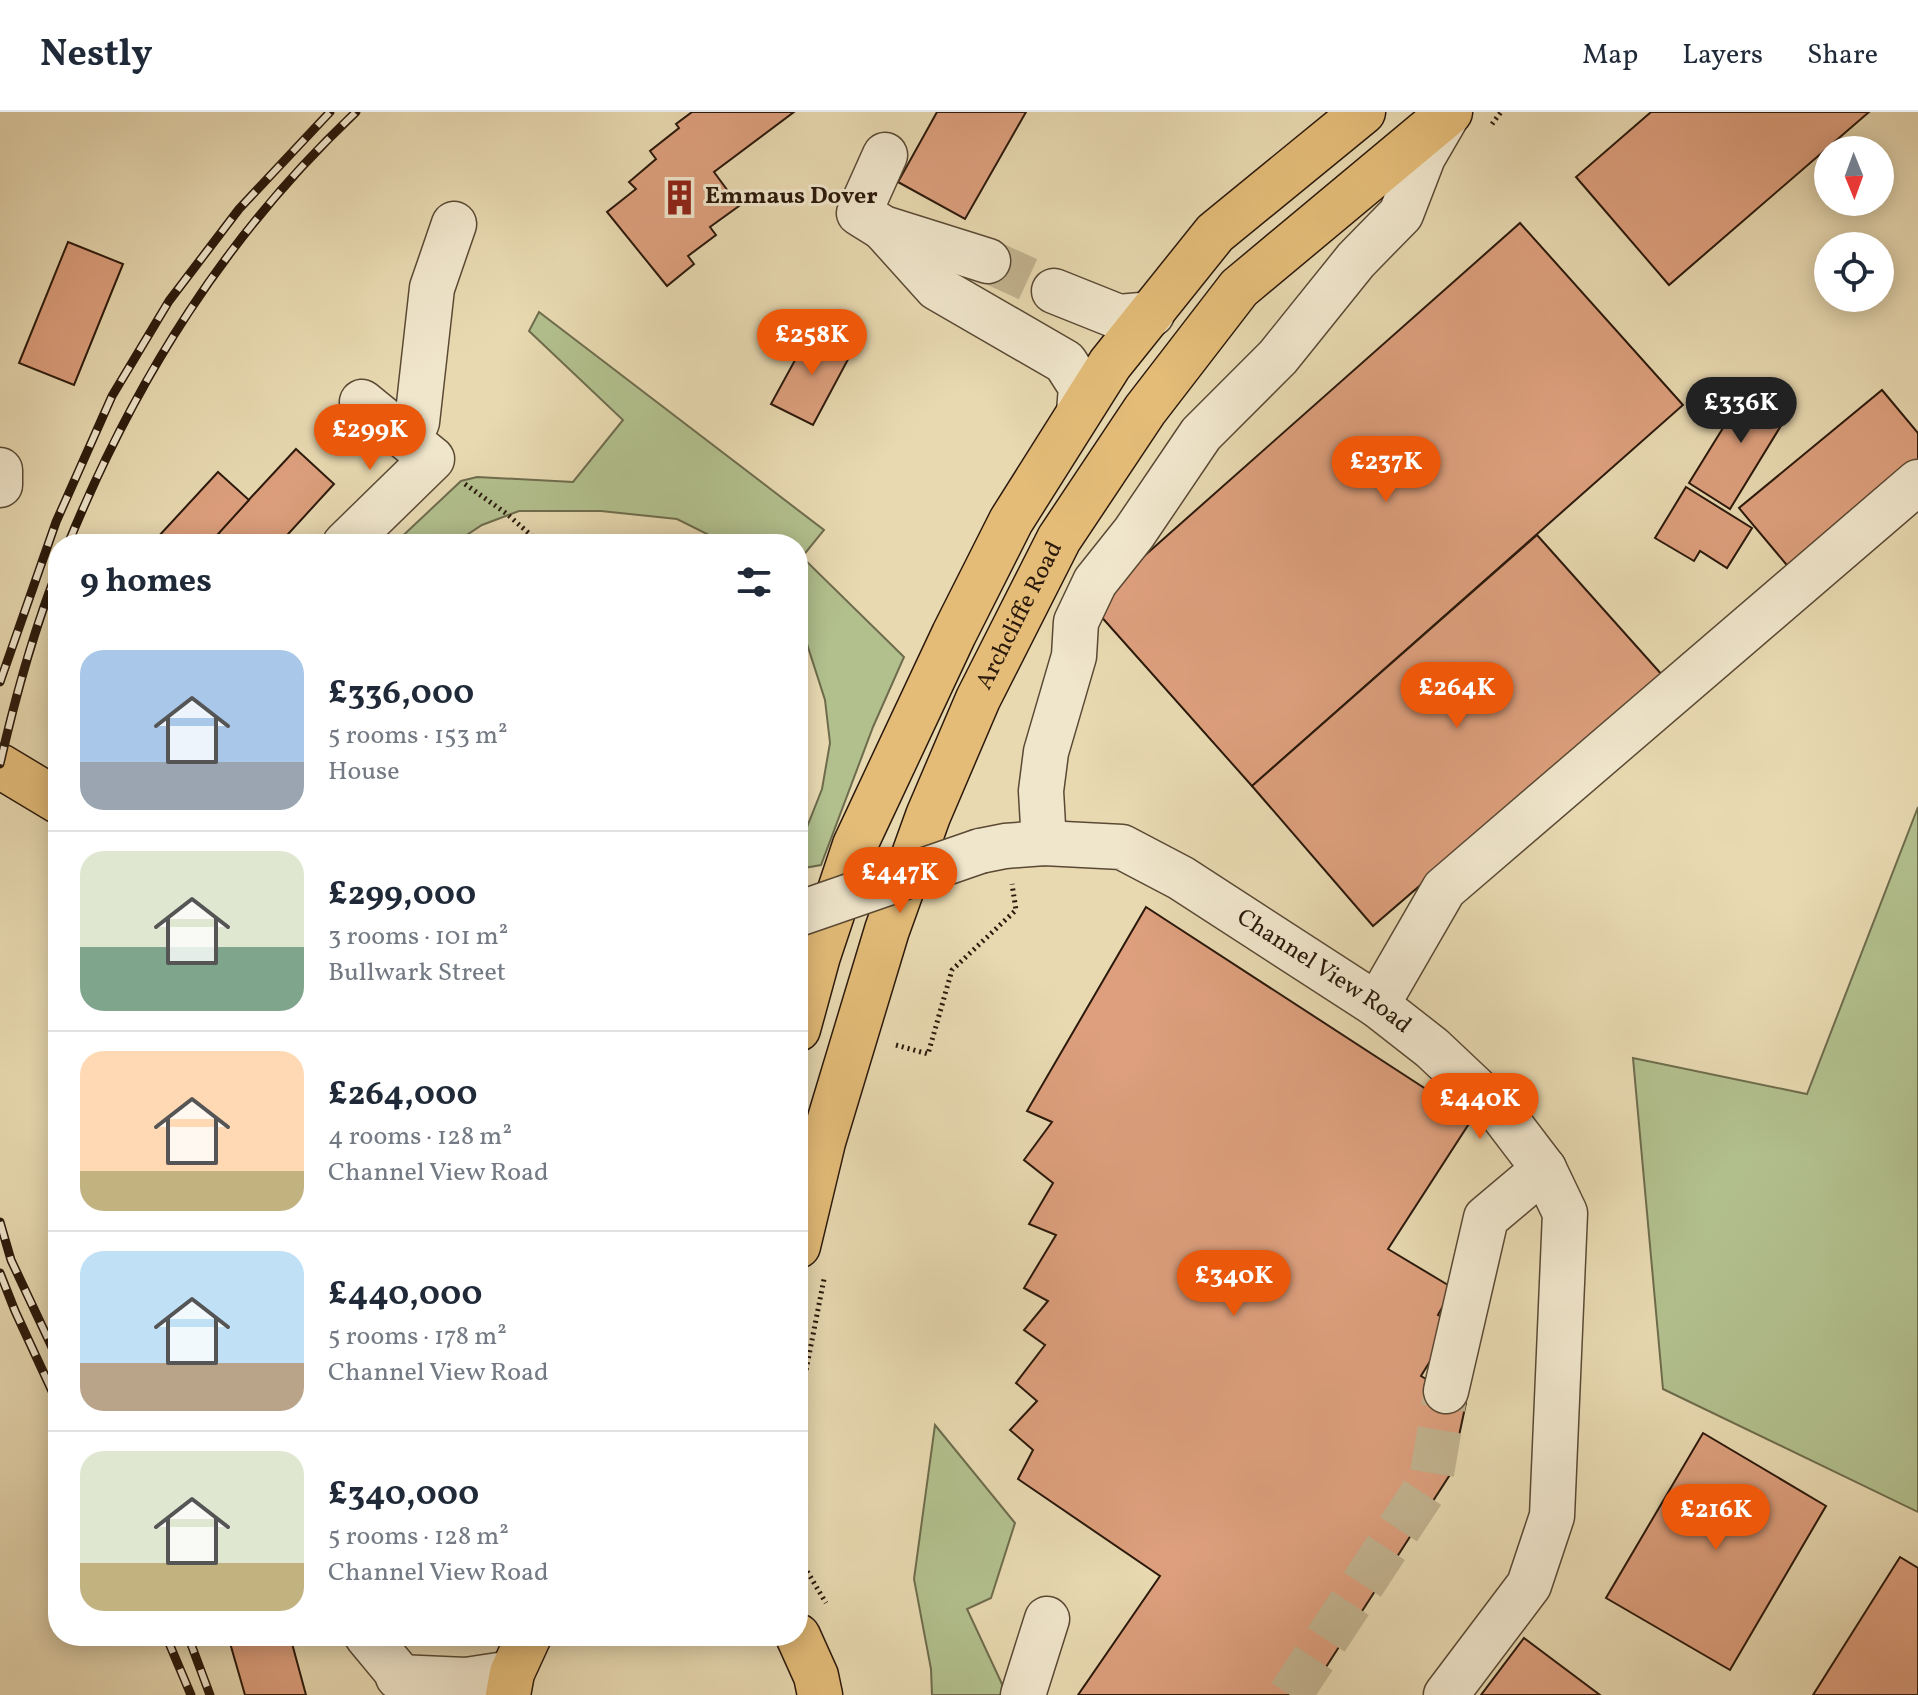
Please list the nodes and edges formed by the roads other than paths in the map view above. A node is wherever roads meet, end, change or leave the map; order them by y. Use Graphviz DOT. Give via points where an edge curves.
graph roads {
  1 [pos="1363,112"];
  2 [pos="1449,113"];
  3 [pos="885,155"];
  4 [pos="454,224"];
  5 [pos="883,228"];
  6 [pos="988,261"];
  7 [pos="1054,291"];
  8 [pos="1152,314"];
  9 [pos="362,402"];
  10 [pos="1079,412"];
  11 [pos="418,447"];
  12 [pos="0,470"];
  13 [pos="1918,482"];
  14 [pos="0,485"];
  15 [pos="353,534"];
  16 [pos="0,766"];
  17 [pos="48,795"];
  18 [pos="1044,843"];
  19 [pos="808,911"];
  20 [pos="808,992"];
  21 [pos="1377,1005"];
  22 [pos="1544,1169"];
  23 [pos="808,1204"];
  24 [pos="1446,1391"];
  25 [pos="1047,1619"];
  26 [pos="375,1646"];
  27 [pos="802,1646"];
  28 [pos="515,1660"];
  29 [pos="407,1686"];
  30 [pos="820,1695"];
  31 [pos="1023,1695"];
  32 [pos="1446,1695"];
  1 -- 8 [label="highway, Archcliffe Road" via="1215,233"];
  2 -- 18 [label="street" via="1423,157 1401,214 1356,260 1278,357 1201,434 1095,582 1076,622 1074,656 1046,752 1041,791"];
  2 -- 23 [label="highway, Archcliffe Road" via="1239,288 1145,410 1059,539 978,699 928,816 877,961"];
  3 -- 5 [label="street" via="859,213"];
  4 -- 11 [label="street" via="432,288"];
  5 -- 6 [label="street"];
  5 -- 10 [label="street" via="937,288 1065,362 1081,387"];
  7 -- 8 [label="street" via="1119,317"];
  8 -- 10 [label="highway, Archcliffe Road"];
  9 -- 11 [label="street"];
  10 -- 20 [label="highway, Archcliffe Road" via="1011,521 855,845"];
  11 -- 15 [label="street"];
  12 -- 14 [label="street"];
  13 -- 21 [label="street" via="1444,889"];
  16 -- 17 [label="highway"];
  18 -- 19 [label="street, Channel View Road, bridge" via="980,851"];
  18 -- 21 [label="street, Channel View Road" via="1122,847 1181,878"];
  21 -- 22 [label="street, Channel View Road" via="1502,1114"];
  22 -- 24 [label="street" via="1486,1218"];
  22 -- 32 [label="street, Channel View Road" via="1565,1213 1552,1516 1529,1585"];
  25 -- 31 [label="street"];
  26 -- 29 [label="street"];
  27 -- 30 [label="highway"];
  28 -- 29 [label="street" via="466,1680"];
}
